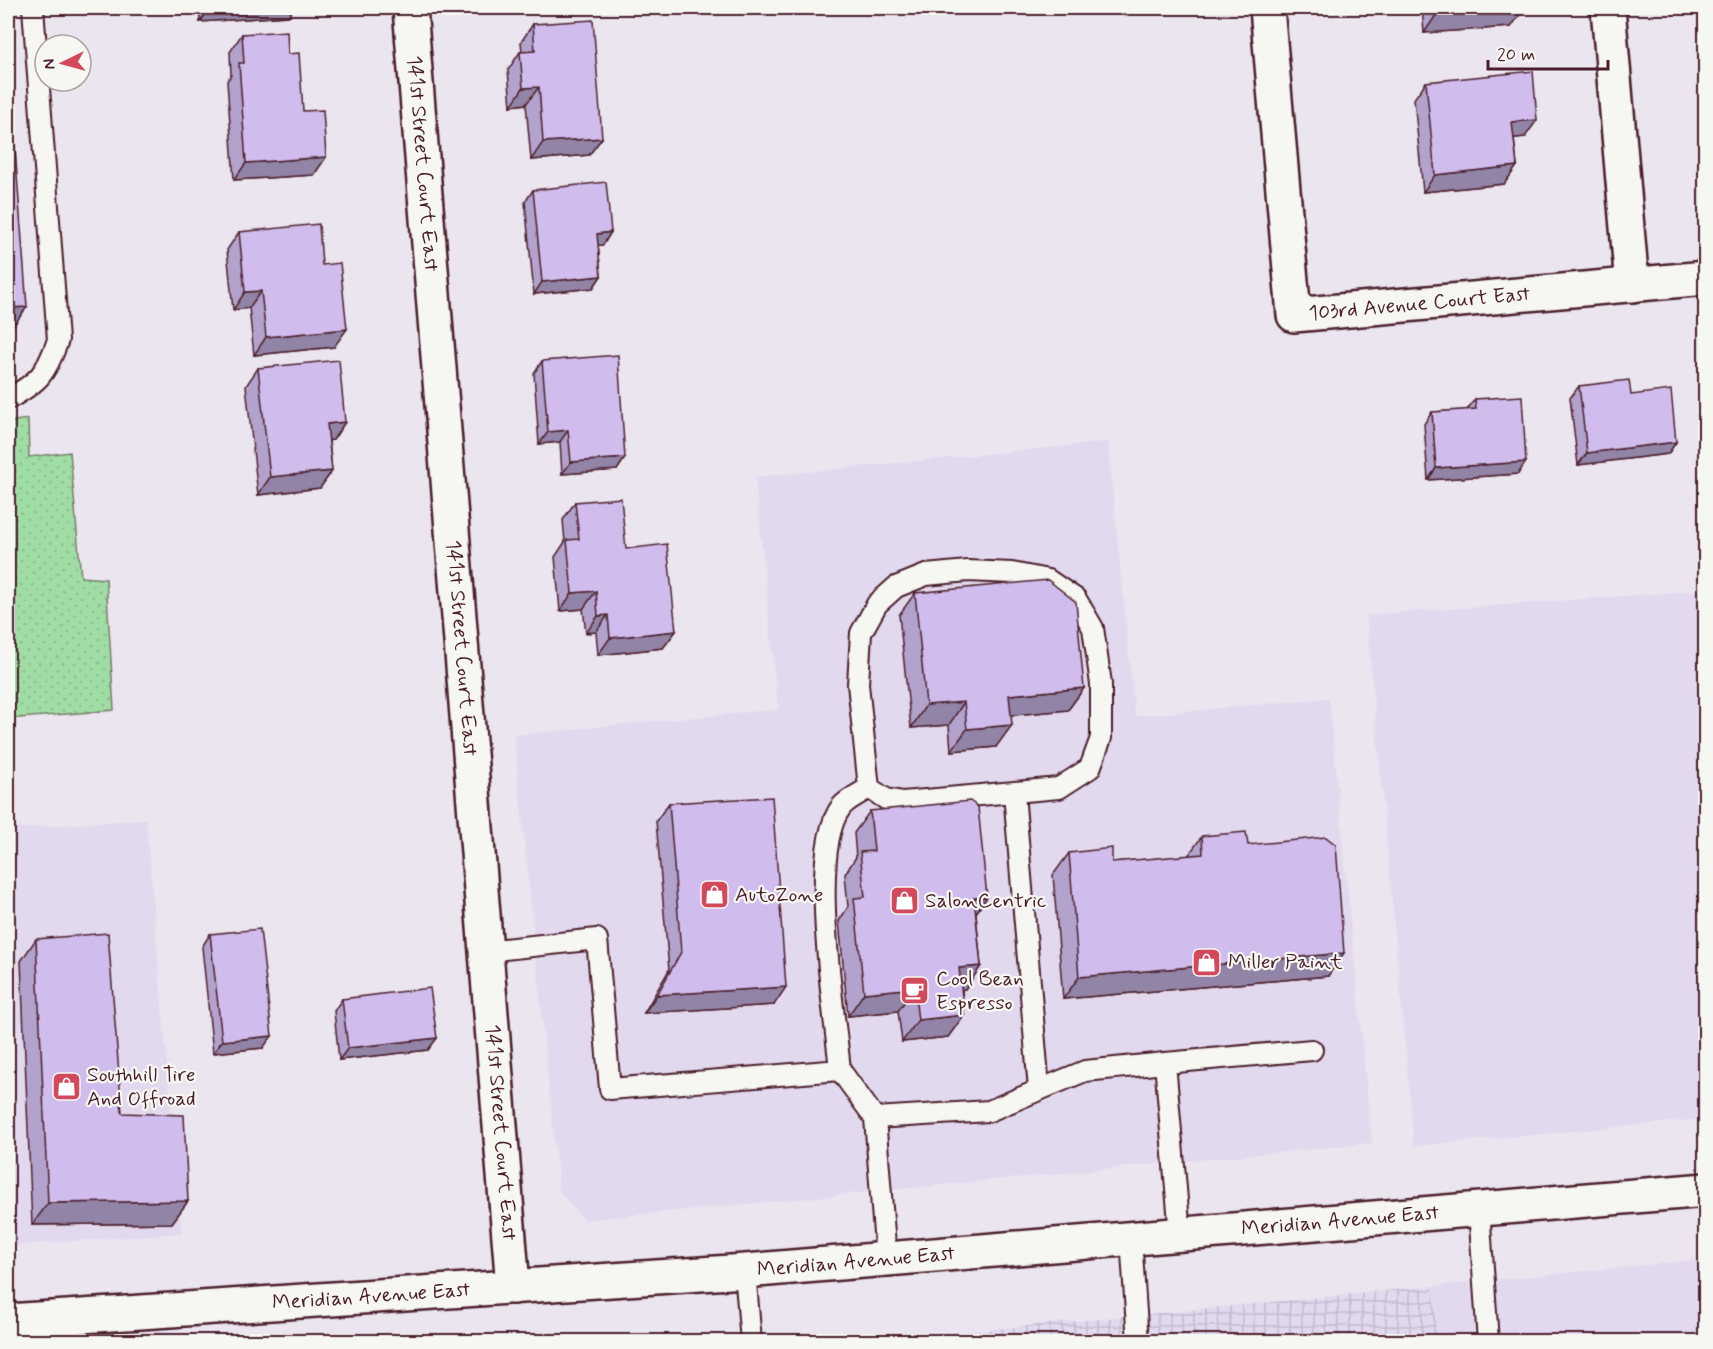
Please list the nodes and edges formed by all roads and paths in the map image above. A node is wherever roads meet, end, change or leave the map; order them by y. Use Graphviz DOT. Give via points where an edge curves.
graph roads {
  1 [pos="33,8"];
  2 [pos="410,8"];
  3 [pos="1267,8"];
  4 [pos="1608,8"];
  5 [pos="1706,278"];
  6 [pos="1632,285"];
  7 [pos="8,399"];
  8 [pos="869,788"];
  9 [pos="1014,793"];
  10 [pos="486,951"];
  11 [pos="1312,1050"];
  12 [pos="1166,1063"];
  13 [pos="840,1070"];
  14 [pos="1039,1090"];
  15 [pos="875,1118"];
  16 [pos="1706,1190"];
  17 [pos="1479,1209"];
  18 [pos="1180,1234"];
  19 [pos="1131,1238"];
  20 [pos="886,1259"];
  21 [pos="745,1271"];
  22 [pos="513,1287"];
  23 [pos="8,1321"];
  24 [pos="751,1341"];
  25 [pos="1138,1341"];
  26 [pos="1488,1341"];
  1 -- 7 [label="lane" via="58,340 49,367 30,387"];
  2 -- 10 [label="street, 141st Street Court East"];
  3 -- 6 [label="street, 103rd Avenue Court East" via="1294,315"];
  4 -- 6 [label="street"];
  5 -- 6 [label="street, 103rd Avenue Court East"];
  8 -- 9 [label="lane" via="886,799 903,802"];
  8 -- 9 [label="lane" via="858,684 861,633 877,604 896,587 926,575 968,571 1048,580 1076,599 1093,628 1101,684 1101,738 1090,768 1059,788"];
  8 -- 13 [label="lane" via="842,806 828,838 824,895"];
  9 -- 14 [label="lane"];
  10 -- 13 [label="lane" via="597,939 610,1089"];
  10 -- 22 [label="street, 141st Street Court East"];
  11 -- 12 [label="lane"];
  12 -- 14 [label="lane" via="1085,1071"];
  12 -- 18 [label="lane"];
  13 -- 15 [label="lane"];
  14 -- 15 [label="lane" via="988,1111"];
  15 -- 20 [label="lane"];
  16 -- 17 [label="street, Meridian Avenue East"];
  17 -- 18 [label="street, Meridian Avenue East"];
  17 -- 26 [label="lane"];
  18 -- 19 [label="street, Meridian Avenue East"];
  19 -- 20 [label="street, Meridian Avenue East"];
  19 -- 25 [label="lane"];
  20 -- 21 [label="street, Meridian Avenue East"];
  21 -- 22 [label="street, Meridian Avenue East"];
  21 -- 24 [label="lane"];
  22 -- 23 [label="street, Meridian Avenue East"];
}
